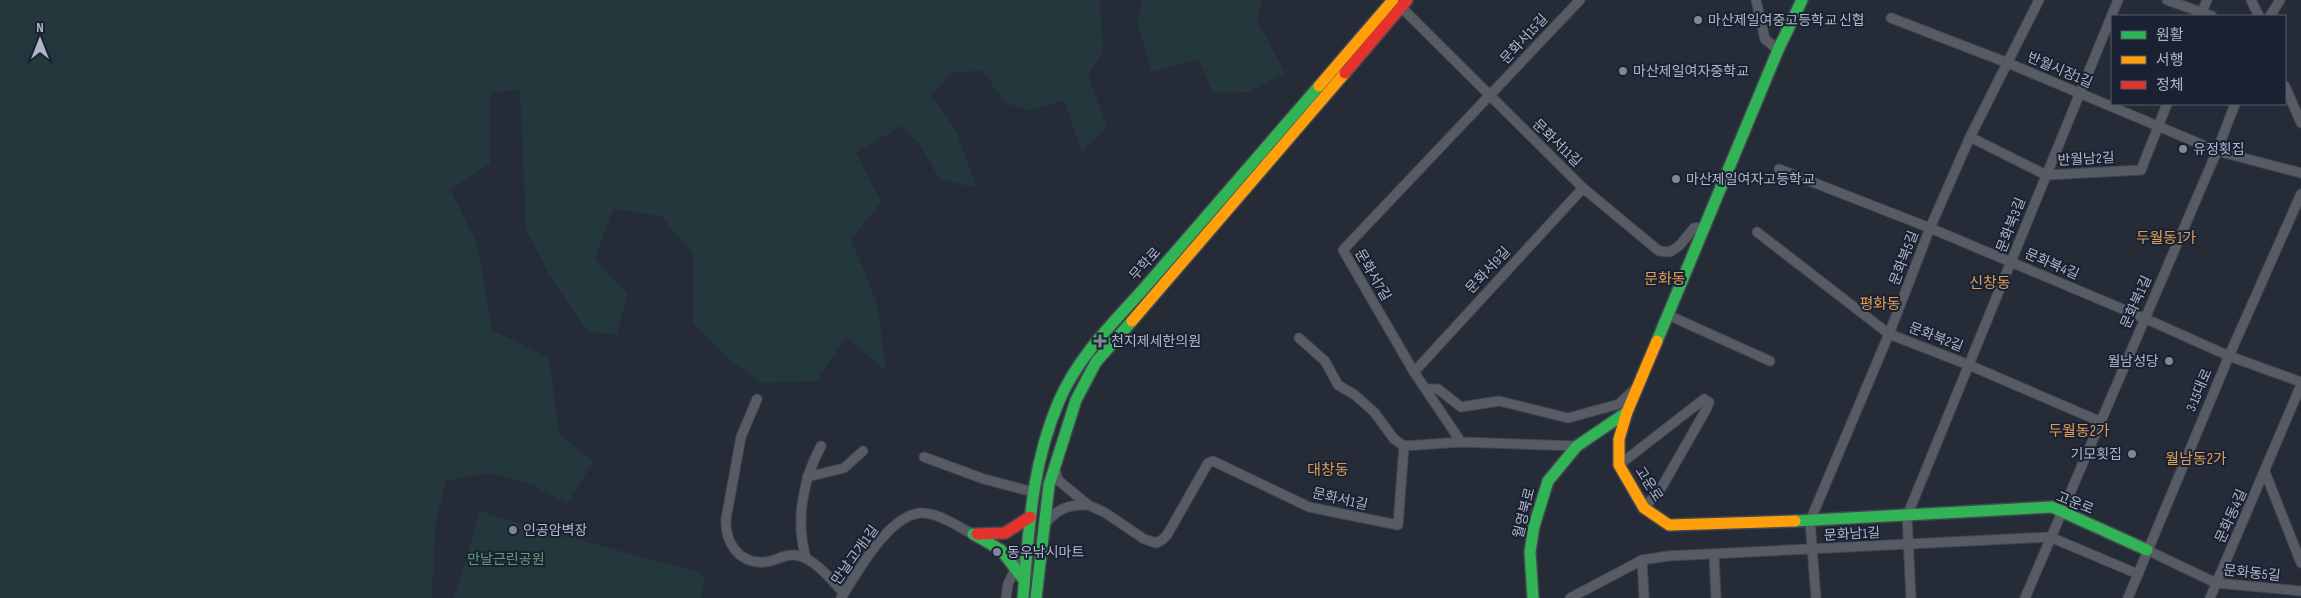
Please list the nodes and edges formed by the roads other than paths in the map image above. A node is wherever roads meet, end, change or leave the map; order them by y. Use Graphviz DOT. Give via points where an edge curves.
graph roads {
  1 [pos="1580,0"];
  2 [pos="1756,0"];
  3 [pos="1802,0"];
  4 [pos="2118,0"];
  5 [pos="2167,0"];
  6 [pos="2207,0"];
  7 [pos="2251,0"];
  8 [pos="2280,0"];
  9 [pos="1400,2"];
  10 [pos="2035,2"];
  11 [pos="2200,14"];
  12 [pos="2112,15"];
  13 [pos="2258,15"];
  14 [pos="2271,15"];
  15 [pos="1891,18"];
  16 [pos="2111,18"];
  17 [pos="1778,50"];
  18 [pos="2008,63"];
  19 [pos="2286,88"];
  20 [pos="2081,94"];
  21 [pos="1489,96"];
  22 [pos="2167,105"];
  23 [pos="2235,105"];
  24 [pos="2301,123"];
  25 [pos="2159,128"];
  26 [pos="1970,137"];
  27 [pos="2217,151"];
  28 [pos="1779,170"];
  29 [pos="2301,173"];
  30 [pos="2046,175"];
  31 [pos="1583,188"];
  32 [pos="2301,194"];
  33 [pos="1706,227"];
  34 [pos="1930,228"];
  35 [pos="1757,232"];
  36 [pos="2012,262"];
  37 [pos="1668,315"];
  38 [pos="2144,318"];
  39 [pos="1889,334"];
  40 [pos="1299,338"];
  41 [pos="2229,356"];
  42 [pos="1770,361"];
  43 [pos="1969,365"];
  44 [pos="1414,372"];
  45 [pos="2301,384"];
  46 [pos="1638,386"];
  47 [pos="1426,389"];
  48 [pos="757,399"];
  49 [pos="1627,412"];
  50 [pos="2100,421"];
  51 [pos="1461,442"];
  52 [pos="821,446"];
  53 [pos="1404,446"];
  54 [pos="1578,446"];
  55 [pos="863,451"];
  56 [pos="924,457"];
  57 [pos="1619,464"];
  58 [pos="1054,468"];
  59 [pos="2265,472"];
  60 [pos="807,477"];
  61 [pos="1033,492"];
  62 [pos="1088,505"];
  63 [pos="1644,508"];
  64 [pos="2060,514"];
  65 [pos="1907,516"];
  66 [pos="1030,517"];
  67 [pos="1810,521"];
  68 [pos="1043,527"];
  69 [pos="974,534"];
  70 [pos="2050,537"];
  71 [pos="1908,545"];
  72 [pos="1027,546"];
  73 [pos="1812,550"];
  74 [pos="2147,550"];
  75 [pos="1714,554"];
  76 [pos="806,558"];
  77 [pos="1642,560"];
  78 [pos="2301,563"];
  79 [pos="1016,568"];
  80 [pos="2138,574"];
  81 [pos="1024,580"];
  82 [pos="2216,583"];
  83 [pos="2301,591"];
  84 [pos="842,595"];
  85 [pos="1006,598"];
  86 [pos="1023,598"];
  87 [pos="1036,598"];
  88 [pos="1533,598"];
  89 [pos="1570,598"];
  90 [pos="1644,598"];
  91 [pos="1716,598"];
  92 [pos="1816,598"];
  93 [pos="1911,598"];
  94 [pos="2025,598"];
  95 [pos="2128,598"];
  96 [pos="2210,598"];
  1 -- 21 [label="street, 문화서15길"];
  2 -- 17 [label="street" via="1765,39"];
  3 -- 17 [label="main road, 고운로"];
  4 -- 12 [label="street, 문화북3길"];
  5 -- 11 [label="street"];
  6 -- 11 [label="street"];
  7 -- 13 [label="street"];
  8 -- 14 [label="street"];
  9 -- 21 [label="street, 문화서11길"];
  9 -- 58 [label="main road, 무학로" via="1284,146 1096,362 1076,400"];
  9 -- 61 [label="main road, 무학로" via="1090,347 1059,400 1042,449"];
  10 -- 18 [label="street, 문화북5길"];
  15 -- 18 [label="street, 반월시장1길"];
  16 -- 20 [label="street, 문화북3길"];
  17 -- 33 [label="main road, 고운로"];
  18 -- 20 [label="street, 반월시장1길"];
  18 -- 26 [label="street, 문화북5길"];
  19 -- 24 [label="street"];
  20 -- 25 [label="street, 반월시장1길"];
  20 -- 30 [label="street, 문화북3길"];
  21 -- 31 [label="street, 문화서11길"];
  21 -- 44 [label="street, 문화서7길" via="1343,250"];
  22 -- 25 [label="street, 반월남2길"];
  23 -- 27 [label="street, 문화북1길"];
  25 -- 27 [label="street, 반월시장1길"];
  25 -- 30 [label="street, 반월남2길" via="2141,170"];
  26 -- 30 [label="street, 반월남2길"];
  26 -- 34 [label="street, 문화북5길"];
  27 -- 29 [label="street, 반월시장1길"];
  27 -- 38 [label="street, 문화북1길"];
  28 -- 34 [label="street, 문화북4길"];
  30 -- 36 [label="street, 문화북3길"];
  31 -- 33 [label="street, 문화서11길" via="1659,251 1670,252 1694,228"];
  31 -- 44 [label="street, 문화서9길"];
  32 -- 41 [label="street, 3·15대로"];
  33 -- 37 [label="main road, 고운로"];
  34 -- 36 [label="street, 문화북4길"];
  34 -- 39 [label="street, 문화북5길"];
  35 -- 39 [label="street, 문화북2길"];
  36 -- 38 [label="street, 문화북4길"];
  36 -- 43 [label="street, 문화북3길"];
  37 -- 42 [label="street"];
  37 -- 46 [label="main road, 고운로"];
  38 -- 41 [label="street, 문화북4길"];
  38 -- 50 [label="street, 문화북1길"];
  39 -- 43 [label="street, 문화북2길"];
  39 -- 67 [label="street, 문화북5길"];
  40 -- 53 [label="street" via="1325,361 1338,385 1374,412"];
  41 -- 45 [label="street, 문화북4길"];
  41 -- 74 [label="street, 3·15대로"];
  43 -- 50 [label="street, 문화북2길"];
  43 -- 65 [label="street, 문화북3길"];
  44 -- 47 [label="street, 문화서7길"];
  45 -- 59 [label="street, 문화동4길"];
  46 -- 47 [label="street" via="1619,404 1568,418 1499,401 1462,407 1438,389"];
  46 -- 49 [label="main road, 고운로"];
  47 -- 51 [label="street, 문화서7길"];
  48 -- 76 [label="street" via="741,437 735,463 726,519 727,536 735,551 750,560 767,562 794,554"];
  49 -- 54 [label="main road, 월영북로"];
  49 -- 57 [label="main road, 고운로" via="1620,439"];
  50 -- 64 [label="street, 문화북1길"];
  51 -- 53 [label="street"];
  51 -- 54 [label="street"];
  52 -- 60 [label="street"];
  53 -- 62 [label="street, 문화서1길" via="1398,525 1309,507 1212,461 1164,538 1158,542 1148,542"];
  54 -- 88 [label="main road, 월영북로" via="1548,481 1534,526 1530,552"];
  55 -- 60 [label="street" via="844,468"];
  56 -- 61 [label="street" via="984,480"];
  57 -- 63 [label="main road, 고운로"];
  57 -- 63 [label="street" via="1704,399 1709,402 1660,490"];
  58 -- 62 [label="street, 문화서1길" via="1058,480"];
  58 -- 68 [label="main road, 무학로"];
  59 -- 78 [label="street"];
  59 -- 82 [label="street, 문화동4길"];
  60 -- 76 [label="street" via="800,533"];
  61 -- 66 [label="main road, 무학로"];
  62 -- 68 [label="street" via="1057,512"];
  63 -- 67 [label="main road, 고운로" via="1669,525"];
  64 -- 65 [label="main road, 고운로" via="2052,507"];
  64 -- 70 [label="street, 문화북1길"];
  64 -- 74 [label="main road, 고운로"];
  65 -- 67 [label="main road, 고운로"];
  65 -- 71 [label="street"];
  66 -- 69 [label="main road" via="1004,533"];
  66 -- 72 [label="main road, 무학로"];
  67 -- 73 [label="street"];
  68 -- 87 [label="main road, 무학로"];
  69 -- 79 [label="main road" via="996,545"];
  69 -- 84 [label="street, 만날고개1길" via="934,515 920,513 903,519 885,534"];
  70 -- 71 [label="street, 문화남1길"];
  70 -- 80 [label="street, 문화남1길"];
  70 -- 94 [label="street, 문화북1길"];
  71 -- 73 [label="street, 문화남1길"];
  71 -- 93 [label="street"];
  72 -- 79 [label="street"];
  72 -- 81 [label="main road, 무학로"];
  73 -- 75 [label="street, 문화남1길"];
  73 -- 92 [label="street"];
  74 -- 80 [label="street, 3·15대로"];
  74 -- 82 [label="street, 문화동5길"];
  75 -- 77 [label="street, 문화남1길"];
  75 -- 91 [label="street"];
  76 -- 84 [label="street"];
  77 -- 89 [label="street, 문화남1길"];
  77 -- 90 [label="street"];
  79 -- 81 [label="main road"];
  79 -- 85 [label="street" via="1008,584"];
  80 -- 95 [label="street, 3·15대로"];
  81 -- 86 [label="main road, 무학로"];
  82 -- 83 [label="street, 문화동5길"];
  82 -- 96 [label="street, 문화동4길"];
}
